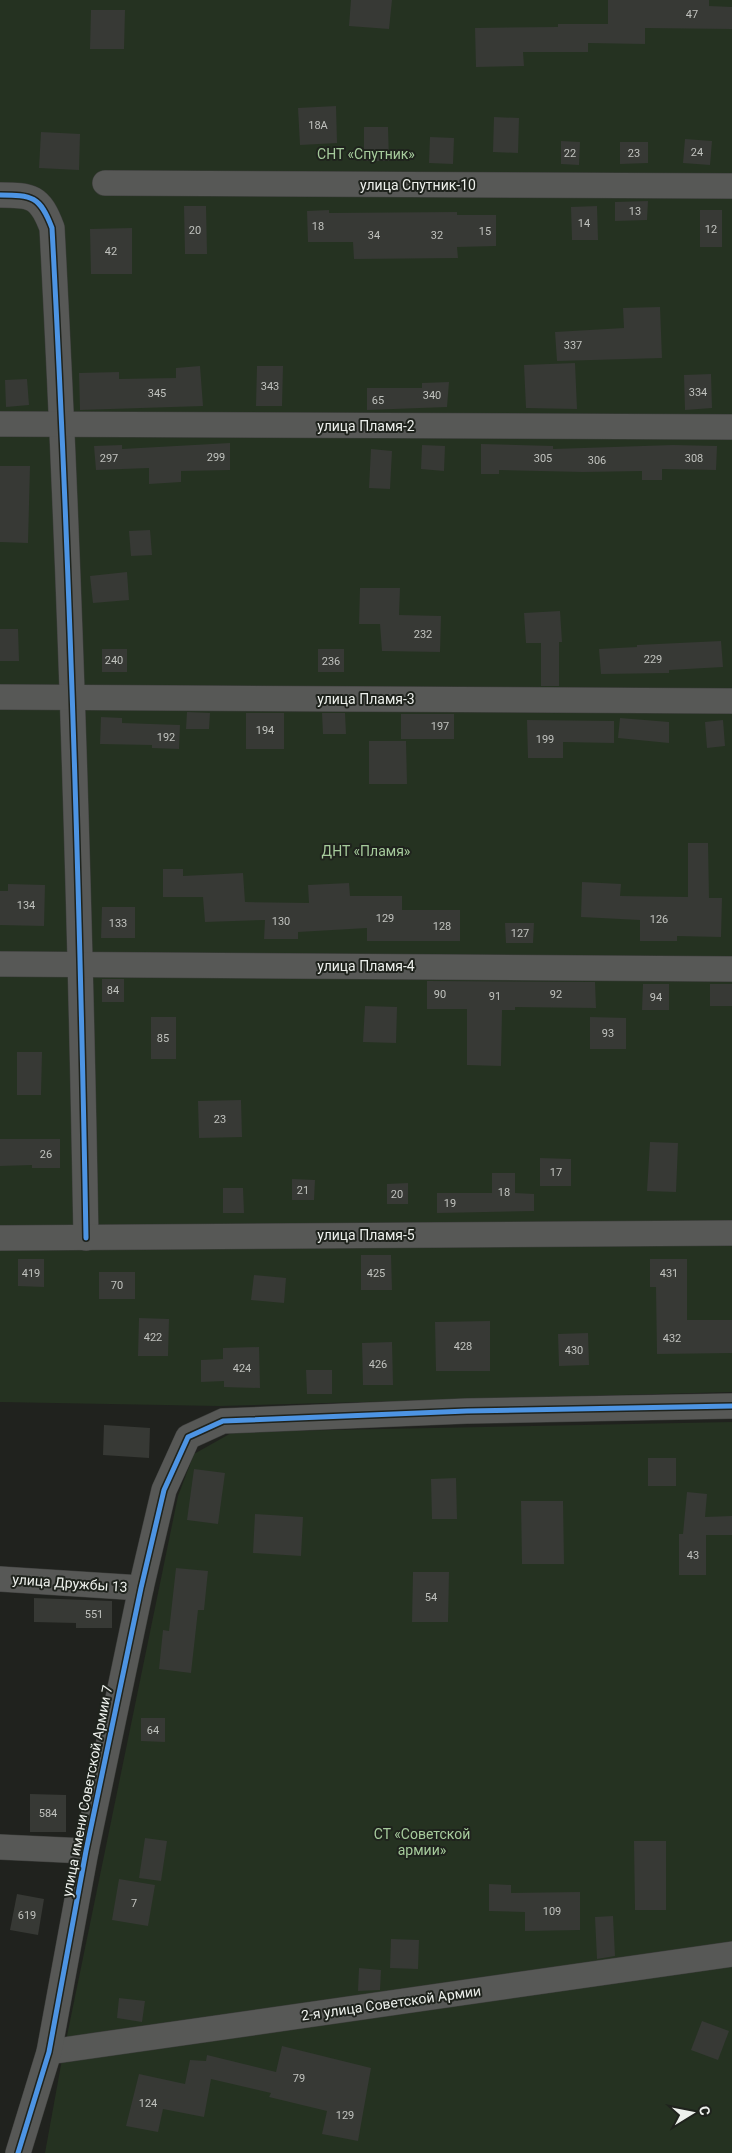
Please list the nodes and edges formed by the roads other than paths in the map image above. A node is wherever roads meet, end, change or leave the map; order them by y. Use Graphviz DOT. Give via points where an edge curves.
graph roads {
  1 [pos="105,184"];
  2 [pos="732,186"];
  3 [pos="0,195"];
  4 [pos="0,424"];
  5 [pos="63,424"];
  6 [pos="732,427"];
  7 [pos="0,697"];
  8 [pos="71,697"];
  9 [pos="732,700"];
  10 [pos="0,964"];
  11 [pos="81,964"];
  12 [pos="732,969"];
  13 [pos="732,1233"];
  14 [pos="0,1238"];
  15 [pos="86,1238"];
  16 [pos="732,1406"];
  17 [pos="0,1579"];
  18 [pos="140,1588"];
  19 [pos="0,1847"];
  20 [pos="86,1851"];
  21 [pos="732,1954"];
  22 [pos="49,2052"];
  23 [pos="18,2153"];
  1 -- 2 [label="street, улица Спутник-10"];
  3 -- 5 [label="street" via="25,195 44,207 52,228"];
  4 -- 5 [label="street, улица Пламя-2"];
  5 -- 6 [label="street, улица Пламя-2"];
  5 -- 8 [label="street"];
  7 -- 8 [label="street, улица Пламя-3"];
  8 -- 9 [label="street, улица Пламя-3"];
  8 -- 11 [label="street"];
  10 -- 11 [label="street, улица Пламя-4"];
  11 -- 12 [label="street, улица Пламя-4"];
  11 -- 15 [label="street"];
  13 -- 15 [label="street, улица Пламя-5"];
  14 -- 15 [label="street, улица Пламя-5"];
  16 -- 18 [label="street, улица имени Советской Армии 7" via="467,1411 223,1421 188,1437 164,1490"];
  17 -- 18 [label="street, улица Дружбы 13"];
  18 -- 20 [label="street, улица имени Советской Армии 7"];
  19 -- 20 [label="street"];
  20 -- 22 [label="street, улица имени Советской Армии 7"];
  21 -- 22 [label="street, 2-я улица Советской Армии"];
  22 -- 23 [label="street, улица имени Советской Армии 7"];
}
